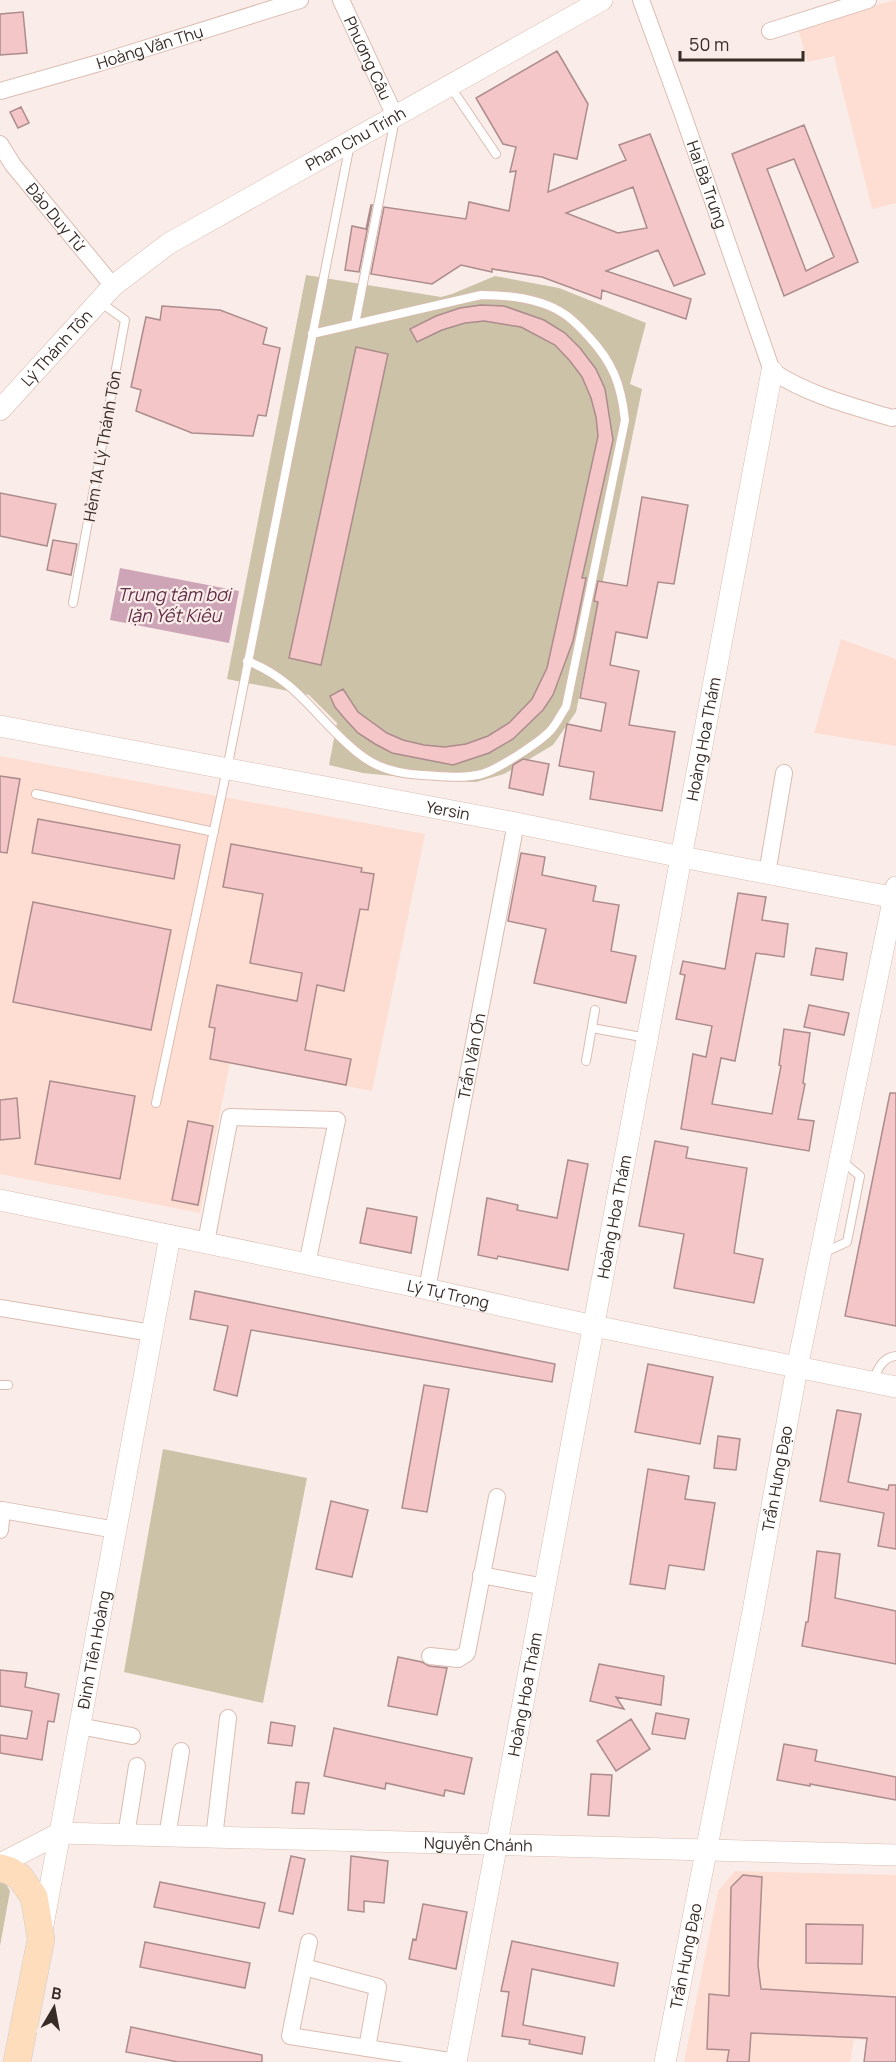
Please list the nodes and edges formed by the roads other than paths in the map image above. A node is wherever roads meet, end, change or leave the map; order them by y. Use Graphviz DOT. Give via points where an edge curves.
graph roads {
  1 [pos="300,0"];
  2 [pos="341,0"];
  3 [pos="602,0"];
  4 [pos="641,0"];
  5 [pos="868,0"];
  6 [pos="770,31"];
  7 [pos="450,85"];
  8 [pos="0,91"];
  9 [pos="395,116"];
  10 [pos="351,141"];
  11 [pos="0,144"];
  12 [pos="496,154"];
  13 [pos="106,294"];
  14 [pos="355,324"];
  15 [pos="312,334"];
  16 [pos="772,371"];
  17 [pos="0,410"];
  18 [pos="896,417"];
  19 [pos="73,603"];
  20 [pos="247,661"];
  21 [pos="0,726"];
  22 [pos="227,769"];
  23 [pos="784,773"];
  24 [pos="36,794"];
  25 [pos="516,823"];
  26 [pos="214,832"];
  27 [pos="682,857"];
  28 [pos="767,874"];
  29 [pos="895,894"];
  30 [pos="595,1010"];
  31 [pos="592,1028"];
  32 [pos="648,1038"];
  33 [pos="586,1061"];
  34 [pos="156,1103"];
  35 [pos="0,1200"];
  36 [pos="170,1236"];
  37 [pos="206,1242"];
  38 [pos="306,1264"];
  39 [pos="428,1289"];
  40 [pos="0,1308"];
  41 [pos="594,1326"];
  42 [pos="152,1333"];
  43 [pos="896,1356"];
  44 [pos="797,1368"];
  45 [pos="872,1382"];
  46 [pos="896,1387"];
  47 [pos="497,1497"];
  48 [pos="0,1530"];
  49 [pos="116,1530"];
  50 [pos="481,1575"];
  51 [pos="545,1587"];
  52 [pos="430,1656"];
  53 [pos="228,1718"];
  54 [pos="80,1726"];
  55 [pos="132,1736"];
  56 [pos="180,1751"];
  57 [pos="137,1766"];
  58 [pos="60,1833"];
  59 [pos="126,1836"];
  60 [pos="167,1837"];
  61 [pos="214,1838"];
  62 [pos="497,1844"];
  63 [pos="705,1851"];
  64 [pos="896,1855"];
  65 [pos="0,1864"];
  66 [pos="0,1869"];
  67 [pos="41,1939"];
  68 [pos="309,1942"];
  69 [pos="304,1966"];
  70 [pos="367,2048"];
  71 [pos="13,2051"];
  72 [pos="456,2062"];
  73 [pos="665,2062"];
  1 -- 8 [label="street, Hoàng Văn Thụ"];
  2 -- 9 [label="street, Phương Câu"];
  3 -- 7 [label="street, Phan Chu Trinh"];
  4 -- 16 [label="street, Hai Bà Trưng"];
  5 -- 6 [label="street"];
  7 -- 9 [label="street, Phan Chu Trinh"];
  7 -- 12 [label="lane"];
  9 -- 10 [label="street, Phan Chu Trinh"];
  9 -- 14 [label="lane"];
  10 -- 13 [label="street, Phan Chu Trinh" via="168,244"];
  10 -- 15 [label="lane"];
  11 -- 13 [label="street, Đào Duy Từ"];
  13 -- 17 [label="street, Lý Thánh Tôn"];
  13 -- 19 [label="lane, Hẻm 1A Lý Thánh Tôn" via="125,320"];
  14 -- 15 [label="lane"];
  14 -- 20 [label="lane" via="481,295 504,295 561,312 606,355 618,381 625,420 566,707 551,730 534,744 483,773 456,777 413,775 364,758 280,677"];
  15 -- 20 [label="lane"];
  16 -- 18 [label="street" via="839,402"];
  16 -- 27 [label="street, Hoàng Hoa Thám"];
  20 -- 22 [label="lane"];
  21 -- 22 [label="street, Yersin"];
  22 -- 25 [label="street, Yersin"];
  22 -- 26 [label="lane"];
  23 -- 28 [label="street"];
  24 -- 26 [label="lane"];
  25 -- 27 [label="street, Yersin"];
  25 -- 39 [label="street, Trần Văn Ơn"];
  26 -- 34 [label="lane"];
  27 -- 28 [label="street, Yersin"];
  27 -- 32 [label="street, Hoàng Hoa Thám"];
  28 -- 29 [label="street, Yersin"];
  29 -- 44 [label="street, Trần Hưng Đạo"];
  30 -- 31 [label="lane"];
  31 -- 32 [label="lane"];
  31 -- 33 [label="lane"];
  32 -- 41 [label="street, Hoàng Hoa Thám"];
  35 -- 36 [label="street, Lý Tự Trọng"];
  36 -- 37 [label="street, Lý Tự Trọng"];
  36 -- 42 [label="street, Đinh Tiên Hoàng"];
  37 -- 38 [label="street, Lý Tự Trọng"];
  37 -- 38 [label="street" via="230,1117 337,1120"];
  38 -- 39 [label="street, Lý Tự Trọng"];
  39 -- 41 [label="street, Lý Tự Trọng"];
  40 -- 42 [label="street"];
  41 -- 44 [label="street, Lý Tự Trọng"];
  41 -- 51 [label="street, Hoàng Hoa Thám"];
  42 -- 49 [label="street, Đinh Tiên Hoàng"];
  43 -- 45 [label="lane" via="881,1364"];
  44 -- 45 [label="street, Lý Tự Trọng"];
  44 -- 63 [label="street, Trần Hưng Đạo"];
  45 -- 46 [label="street, Lý Tự Trọng"];
  47 -- 50 [label="street"];
  48 -- 49 [label="street" via="2,1510"];
  49 -- 54 [label="street, Đinh Tiên Hoàng"];
  50 -- 51 [label="street"];
  50 -- 52 [label="street" via="467,1653 458,1659"];
  51 -- 62 [label="street, Hoàng Hoa Thám"];
  53 -- 61 [label="street"];
  54 -- 55 [label="street"];
  54 -- 58 [label="street, Đinh Tiên Hoàng"];
  56 -- 60 [label="street"];
  57 -- 59 [label="street"];
  58 -- 59 [label="street, Nguyễn Chánh"];
  58 -- 65 [label="street"];
  58 -- 67 [label="street, Đinh Tiên Hoàng"];
  59 -- 60 [label="street, Nguyễn Chánh"];
  60 -- 61 [label="street, Nguyễn Chánh"];
  61 -- 62 [label="street, Nguyễn Chánh"];
  62 -- 63 [label="street, Nguyễn Chánh"];
  62 -- 72 [label="street, Hoàng Hoa Thám"];
  63 -- 64 [label="street, Nguyễn Chánh"];
  63 -- 73 [label="street, Trần Hưng Đạo"];
  66 -- 67 [label="main road" via="20,1877 34,1897"];
  67 -- 71 [label="main road, Đinh Tiên Hoàng"];
  68 -- 69 [label="street"];
  69 -- 70 [label="street" via="378,1987"];
  69 -- 70 [label="street" via="290,2036"];
  70 -- 72 [label="street"];
}
